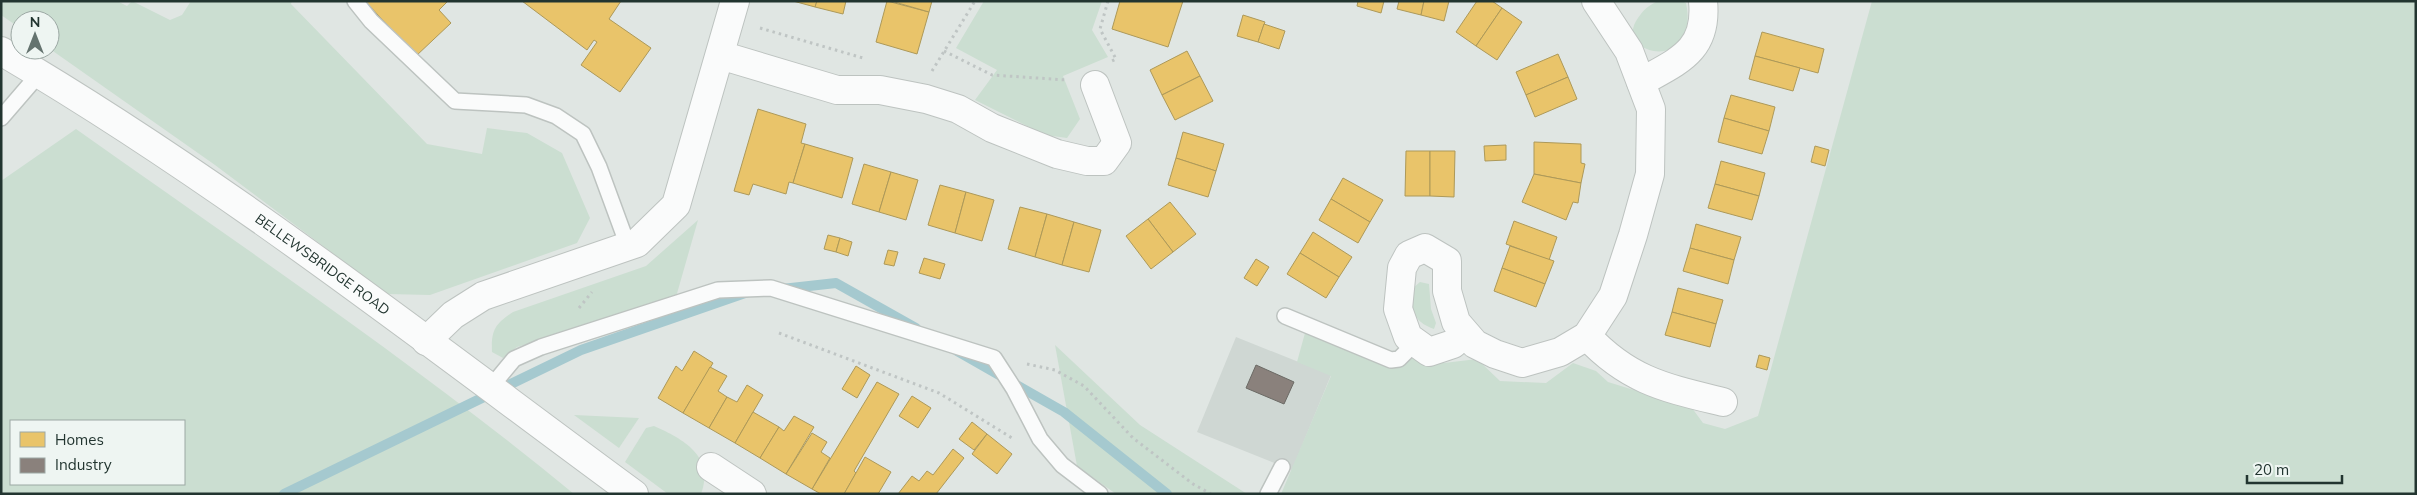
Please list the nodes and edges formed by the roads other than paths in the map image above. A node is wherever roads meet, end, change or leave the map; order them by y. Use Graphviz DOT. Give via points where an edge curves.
graph roads {
  1 [pos="355,1"];
  2 [pos="735,1"];
  3 [pos="1703,1"];
  4 [pos="1598,2"];
  5 [pos="1,51"];
  6 [pos="720,54"];
  7 [pos="40,74"];
  8 [pos="1091,76"];
  9 [pos="1641,82"];
  10 [pos="1,118"];
  11 [pos="628,246"];
  12 [pos="1285,316"];
  13 [pos="1465,333"];
  14 [pos="1587,336"];
  15 [pos="426,341"];
  16 [pos="1416,342"];
  17 [pos="490,388"];
  18 [pos="1723,402"];
  19 [pos="1282,467"];
  20 [pos="634,494"];
  21 [pos="1100,494"];
  22 [pos="1268,494"];
  1 -- 11 [label="lane" via="371,21 455,102 526,105 556,116 583,134 599,167"];
  2 -- 6 [label="street"];
  3 -- 9 [label="street" via="1704,14 1698,41 1681,60"];
  4 -- 9 [label="street" via="1629,51"];
  5 -- 7 [label="street, BELLEWSBRIDGE ROAD"];
  6 -- 8 [label="street" via="837,90 880,90 926,99 958,109 992,128 1057,154 1087,161 1104,161 1117,143"];
  6 -- 11 [label="street" via="676,205 637,243"];
  7 -- 10 [label="lane"];
  7 -- 15 [label="street, BELLEWSBRIDGE ROAD" via="272,228"];
  9 -- 14 [label="street" via="1651,109 1650,174 1613,296"];
  11 -- 15 [label="street" via="483,296 453,315"];
  12 -- 16 [label="lane" via="1391,360 1399,359"];
  13 -- 14 [label="street" via="1475,344 1522,363 1560,352"];
  13 -- 16 [label="street" via="1452,344 1429,352"];
  13 -- 16 [label="street" via="1456,322 1447,292 1447,261 1425,248 1409,254 1402,268 1398,309 1408,337"];
  14 -- 18 [label="street" via="1624,368 1655,384"];
  15 -- 17 [label="street, BELLEWSBRIDGE ROAD"];
  17 -- 20 [label="street, BELLEWSBRIDGE ROAD"];
  17 -- 21 [label="lane" via="514,359 541,347 718,290 771,288 994,358 1040,439 1062,465"];
  19 -- 22 [label="lane"];
}
